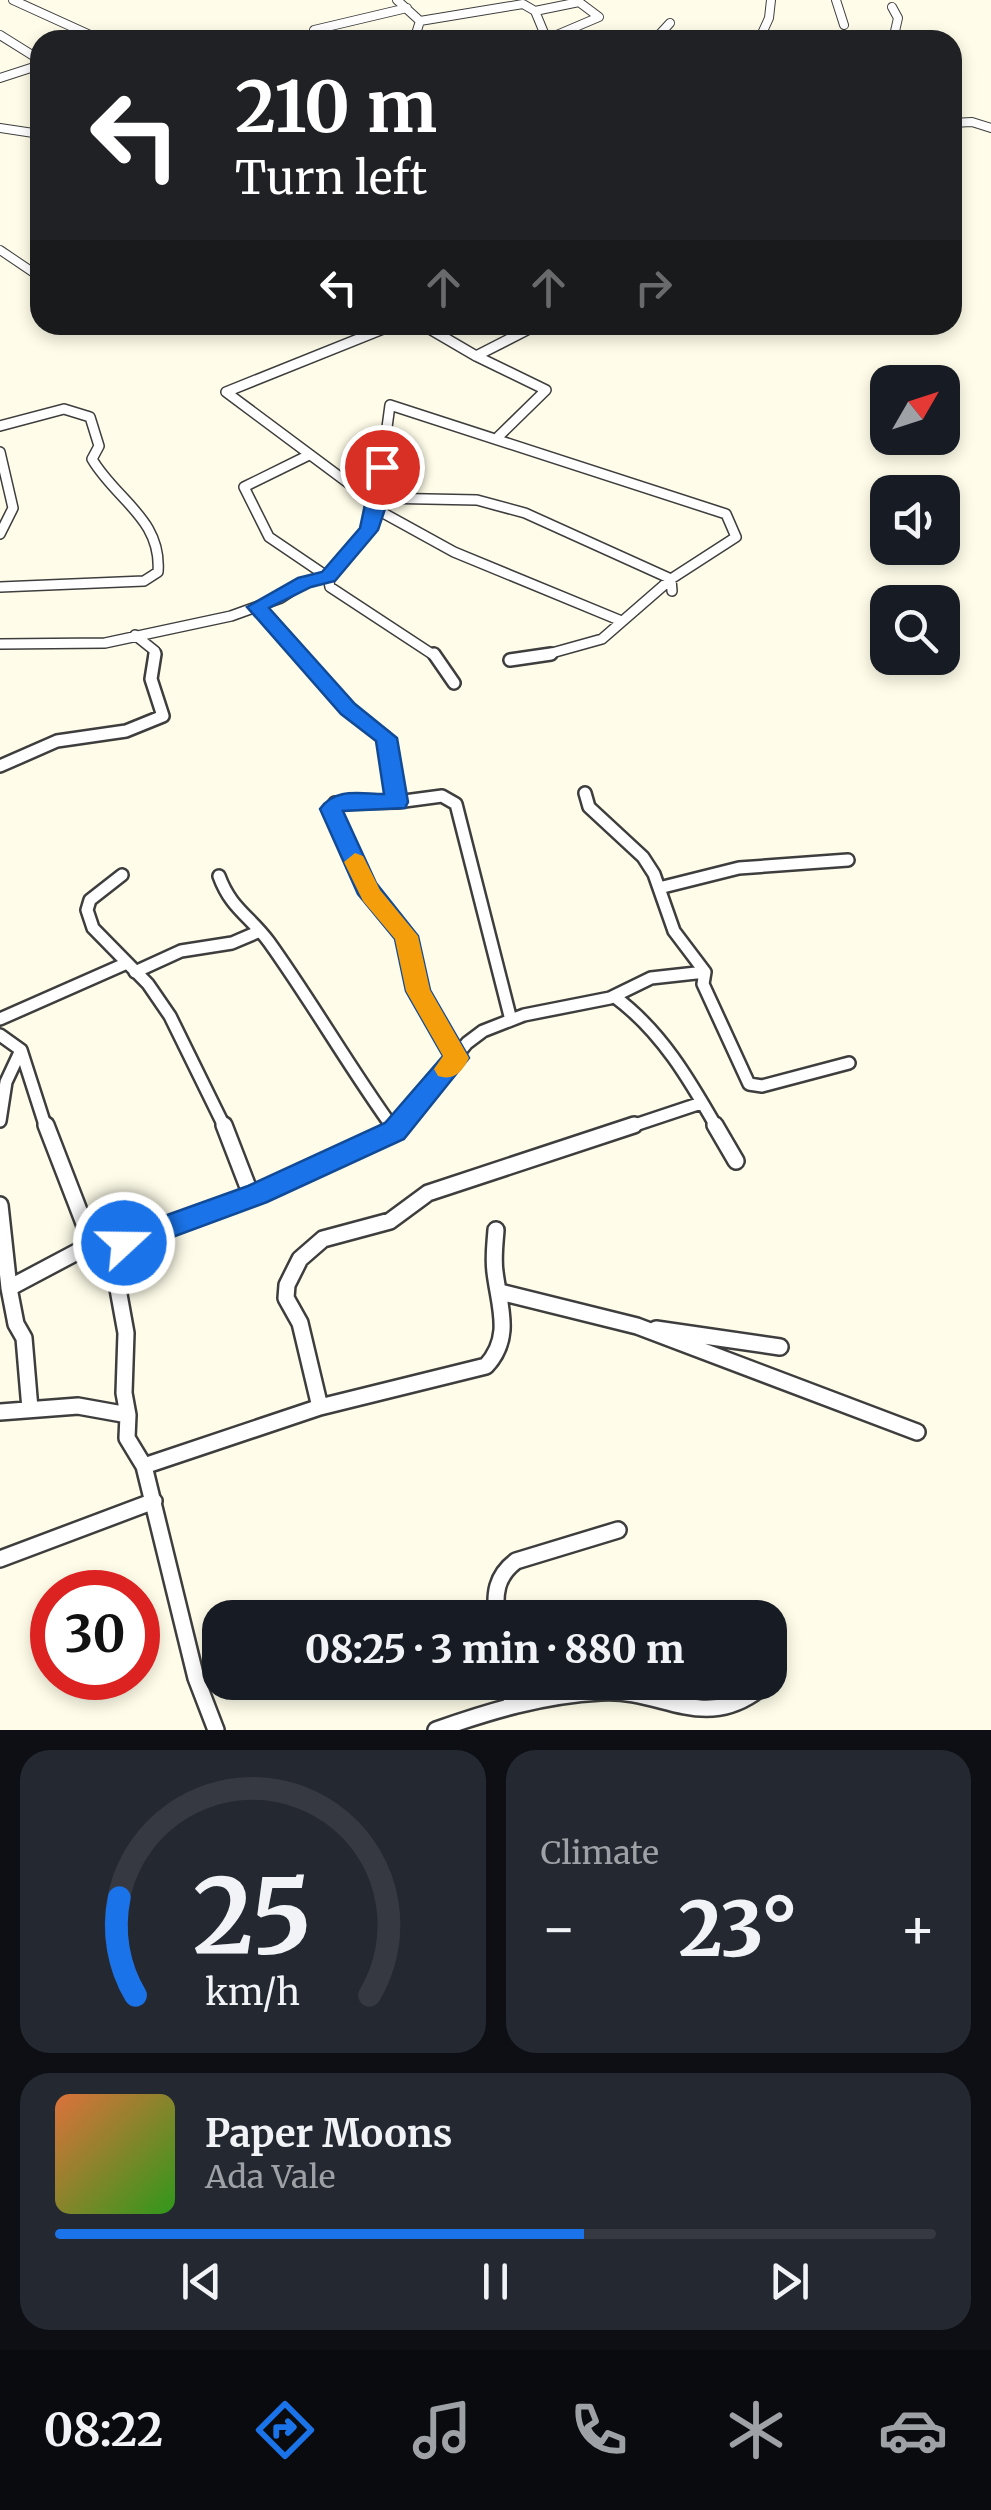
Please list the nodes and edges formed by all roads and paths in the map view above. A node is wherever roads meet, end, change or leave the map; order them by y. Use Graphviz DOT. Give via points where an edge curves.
graph roads {
  1 [pos="12,0"];
  2 [pos="397,0"];
  3 [pos="771,0"];
  4 [pos="836,0"];
  5 [pos="523,2"];
  6 [pos="892,7"];
  7 [pos="407,8"];
  8 [pos="535,12"];
  9 [pos="420,21"];
  10 [pos="670,23"];
  11 [pos="844,25"];
  12 [pos="79,30"];
  13 [pos="314,30"];
  14 [pos="417,30"];
  15 [pos="542,30"];
  16 [pos="568,30"];
  17 [pos="664,30"];
  18 [pos="763,30"];
  19 [pos="896,30"];
  20 [pos="0,35"];
  21 [pos="30,55"];
  22 [pos="30,66"];
  23 [pos="0,78"];
  24 [pos="962,122"];
  25 [pos="0,128"];
  26 [pos="991,128"];
  27 [pos="30,132"];
  28 [pos="0,250"];
  29 [pos="14,260"];
  30 [pos="0,265"];
  31 [pos="30,271"];
  32 [pos="368,335"];
  33 [pos="440,335"];
  34 [pos="513,335"];
  35 [pos="476,356"];
  36 [pos="0,426"];
  37 [pos="498,438"];
  38 [pos="0,452"];
  39 [pos="309,455"];
  40 [pos="377,503"];
  41 [pos="0,534"];
  42 [pos="328,577"];
  43 [pos="670,579"];
  44 [pos="0,587"];
  45 [pos="672,591"];
  46 [pos="256,607"];
  47 [pos="620,620"];
  48 [pos="134,635"];
  49 [pos="0,644"];
  50 [pos="510,660"];
  51 [pos="454,682"];
  52 [pos="0,766"];
  53 [pos="584,793"];
  54 [pos="397,802"];
  55 [pos="848,860"];
  56 [pos="122,874"];
  57 [pos="219,876"];
  58 [pos="660,888"];
  59 [pos="260,932"];
  60 [pos="131,968"];
  61 [pos="705,972"];
  62 [pos="615,997"];
  63 [pos="0,1019"];
  64 [pos="511,1020"];
  65 [pos="0,1035"];
  66 [pos="21,1050"];
  67 [pos="457,1058"];
  68 [pos="848,1063"];
  69 [pos="702,1103"];
  70 [pos="0,1121"];
  71 [pos="394,1131"];
  72 [pos="736,1161"];
  73 [pos="251,1194"];
  74 [pos="0,1205"];
  75 [pos="496,1230"];
  76 [pos="100,1248"];
  77 [pos="8,1288"];
  78 [pos="500,1292"];
  79 [pos="637,1326"];
  80 [pos="780,1347"];
  81 [pos="320,1407"];
  82 [pos="30,1410"];
  83 [pos="0,1412"];
  84 [pos="128,1415"];
  85 [pos="917,1432"];
  86 [pos="144,1466"];
  87 [pos="154,1501"];
  88 [pos="618,1530"];
  89 [pos="0,1559"];
  90 [pos="497,1600"];
  91 [pos="511,1700"];
  92 [pos="541,1700"];
  93 [pos="647,1700"];
  94 [pos="743,1700"];
  95 [pos="512,1704"];
  96 [pos="216,1730"];
  97 [pos="436,1730"];
  1 -- 12 [label="street"];
  2 -- 7 [label="street"];
  3 -- 18 [label="street"];
  4 -- 11 [label="street"];
  5 -- 8 [label="street"];
  5 -- 9 [label="street"];
  6 -- 19 [label="street"];
  7 -- 9 [label="street"];
  7 -- 13 [label="street"];
  8 -- 15 [label="street"];
  8 -- 16 [label="street" via="578,2 599,16"];
  9 -- 14 [label="street"];
  10 -- 17 [label="street"];
  20 -- 21 [label="street"];
  22 -- 23 [label="street"];
  24 -- 26 [label="street"];
  25 -- 27 [label="street"];
  28 -- 29 [label="street"];
  29 -- 30 [label="street"];
  29 -- 31 [label="street"];
  32 -- 39 [label="street" via="226,392"];
  33 -- 35 [label="street"];
  34 -- 35 [label="street"];
  35 -- 37 [label="street" via="546,390"];
  36 -- 44 [label="street" via="64,409 90,417 99,474 133,505 162,552 158,572 144,581"];
  37 -- 40 [label="street" via="390,406"];
  37 -- 43 [label="street" via="726,514 736,537"];
  38 -- 41 [label="street" via="13,508"];
  39 -- 40 [label="street"];
  39 -- 42 [label="street" via="244,487 269,537"];
  40 -- 42 [label="street" via="368,530"];
  40 -- 43 [label="street" via="478,500 524,513"];
  40 -- 47 [label="street" via="454,552"];
  42 -- 46 [label="street"];
  42 -- 51 [label="street" via="330,587 433,653"];
  43 -- 45 [label="street"];
  43 -- 47 [label="street"];
  46 -- 48 [label="street"];
  46 -- 54 [label="street" via="348,709 386,738"];
  47 -- 50 [label="street" via="602,638"];
  48 -- 49 [label="street" via="83,646"];
  48 -- 52 [label="street" via="155,651 151,679 162,708 159,720 55,741"];
  53 -- 58 [label="street" via="589,807 644,857"];
  54 -- 64 [label="street" via="442,796 456,804"];
  54 -- 67 [label="street" via="340,801 331,809 366,888 406,936 418,991"];
  55 -- 58 [label="street" via="739,868"];
  56 -- 60 [label="street" via="87,910 93,928"];
  57 -- 59 [label="street" via="228,902"];
  58 -- 61 [label="street" via="674,932"];
  59 -- 60 [label="street"];
  59 -- 71 [label="street"];
  60 -- 63 [label="street"];
  60 -- 73 [label="street" via="170,1016"];
  61 -- 62 [label="street" via="652,978"];
  61 -- 68 [label="street" via="703,984 749,1084"];
  62 -- 64 [label="street"];
  62 -- 69 [label="street" via="636,1010"];
  64 -- 67 [label="street" via="475,1036"];
  65 -- 66 [label="street"];
  66 -- 70 [label="street" via="6,1082"];
  66 -- 76 [label="street" via="58,1163"];
  67 -- 71 [label="street"];
  69 -- 72 [label="street"];
  69 -- 81 [label="street" via="428,1193 390,1222 309,1248 286,1298 300,1323"];
  71 -- 73 [label="street"];
  73 -- 76 [label="street"];
  74 -- 77 [label="street"];
  75 -- 78 [label="street"];
  76 -- 77 [label="street"];
  76 -- 84 [label="street" via="112,1256 122,1298 121,1391"];
  77 -- 82 [label="street" via="24,1338"];
  78 -- 79 [label="street"];
  78 -- 81 [label="street" via="502,1337 486,1366"];
  79 -- 80 [label="street"];
  79 -- 85 [label="street"];
  81 -- 86 [label="street"];
  82 -- 83 [label="street"];
  82 -- 84 [label="street" via="78,1406"];
  84 -- 86 [label="street" via="127,1438"];
  86 -- 87 [label="street"];
  87 -- 89 [label="street"];
  87 -- 96 [label="street" via="196,1678"];
  88 -- 90 [label="street" via="503,1569"];
  91 -- 95 [label="street"];
  92 -- 95 [label="street"];
  93 -- 94 [label="street" via="717,1715"];
  95 -- 97 [label="street"];
}
